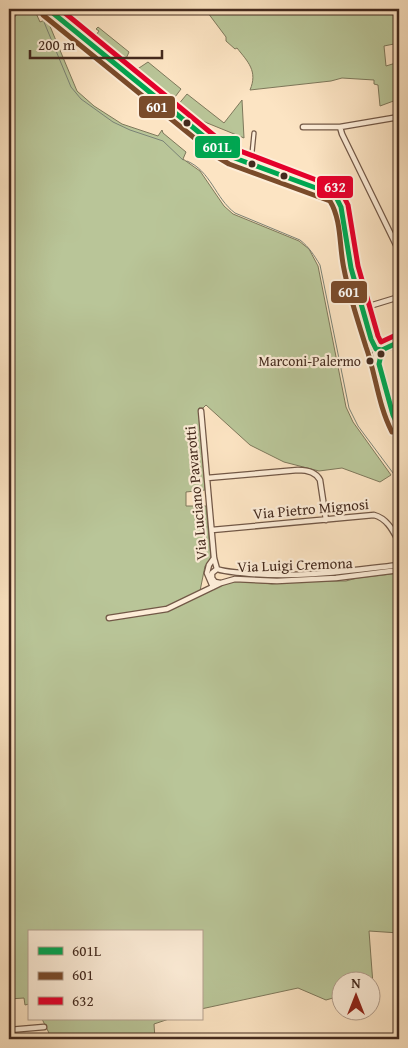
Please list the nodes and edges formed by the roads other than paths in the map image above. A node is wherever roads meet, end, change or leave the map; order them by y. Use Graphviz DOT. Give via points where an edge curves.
graph roads {
  1 [pos="48,9"];
  2 [pos="399,117"];
  3 [pos="303,127"];
  4 [pos="340,127"];
  5 [pos="254,132"];
  6 [pos="251,164"];
  7 [pos="399,250"];
  8 [pos="399,297"];
  9 [pos="363,308"];
  10 [pos="397,343"];
  11 [pos="380,345"];
  12 [pos="201,411"];
  13 [pos="399,428"];
  14 [pos="207,478"];
  15 [pos="326,520"];
  16 [pos="212,530"];
  17 [pos="399,542"];
  18 [pos="214,558"];
  19 [pos="399,565"];
  20 [pos="216,569"];
  21 [pos="399,570"];
  22 [pos="221,583"];
  23 [pos="213,586"];
  24 [pos="109,618"];
  25 [pos="44,1027"];
  26 [pos="9,1030"];
  1 -- 6 [label="main road" via="218,148"];
  2 -- 4 [label="street"];
  3 -- 4 [label="street"];
  4 -- 7 [label="street"];
  5 -- 6 [label="street"];
  6 -- 9 [label="main road" via="330,192 338,198 351,268"];
  8 -- 9 [label="street"];
  9 -- 11 [label="main road" via="369,332"];
  10 -- 11 [label="main road"];
  11 -- 13 [label="main road" via="379,364"];
  12 -- 14 [label="street, Via Luciano Pavarotti"];
  14 -- 15 [label="street" via="298,470 311,472 320,480"];
  14 -- 16 [label="street, Via Luciano Pavarotti"];
  15 -- 16 [label="street, Via Pietro Mignosi"];
  15 -- 17 [label="street, Via Pietro Mignosi" via="378,516 389,524"];
  16 -- 18 [label="street, Via Luciano Pavarotti"];
  18 -- 20 [label="street, Via Luciano Pavarotti"];
  18 -- 23 [label="street" via="206,573"];
  19 -- 20 [label="street, Via Luciano Pavarotti" via="345,572 269,575"];
  20 -- 22 [label="street" via="212,578 214,582"];
  21 -- 22 [label="street, Via Luigi Cremona" via="277,581 239,578"];
  22 -- 23 [label="street, Via Luigi Cremona"];
  23 -- 24 [label="street, Via Luigi Cremona" via="167,609"];
  25 -- 26 [label="street"];
}
